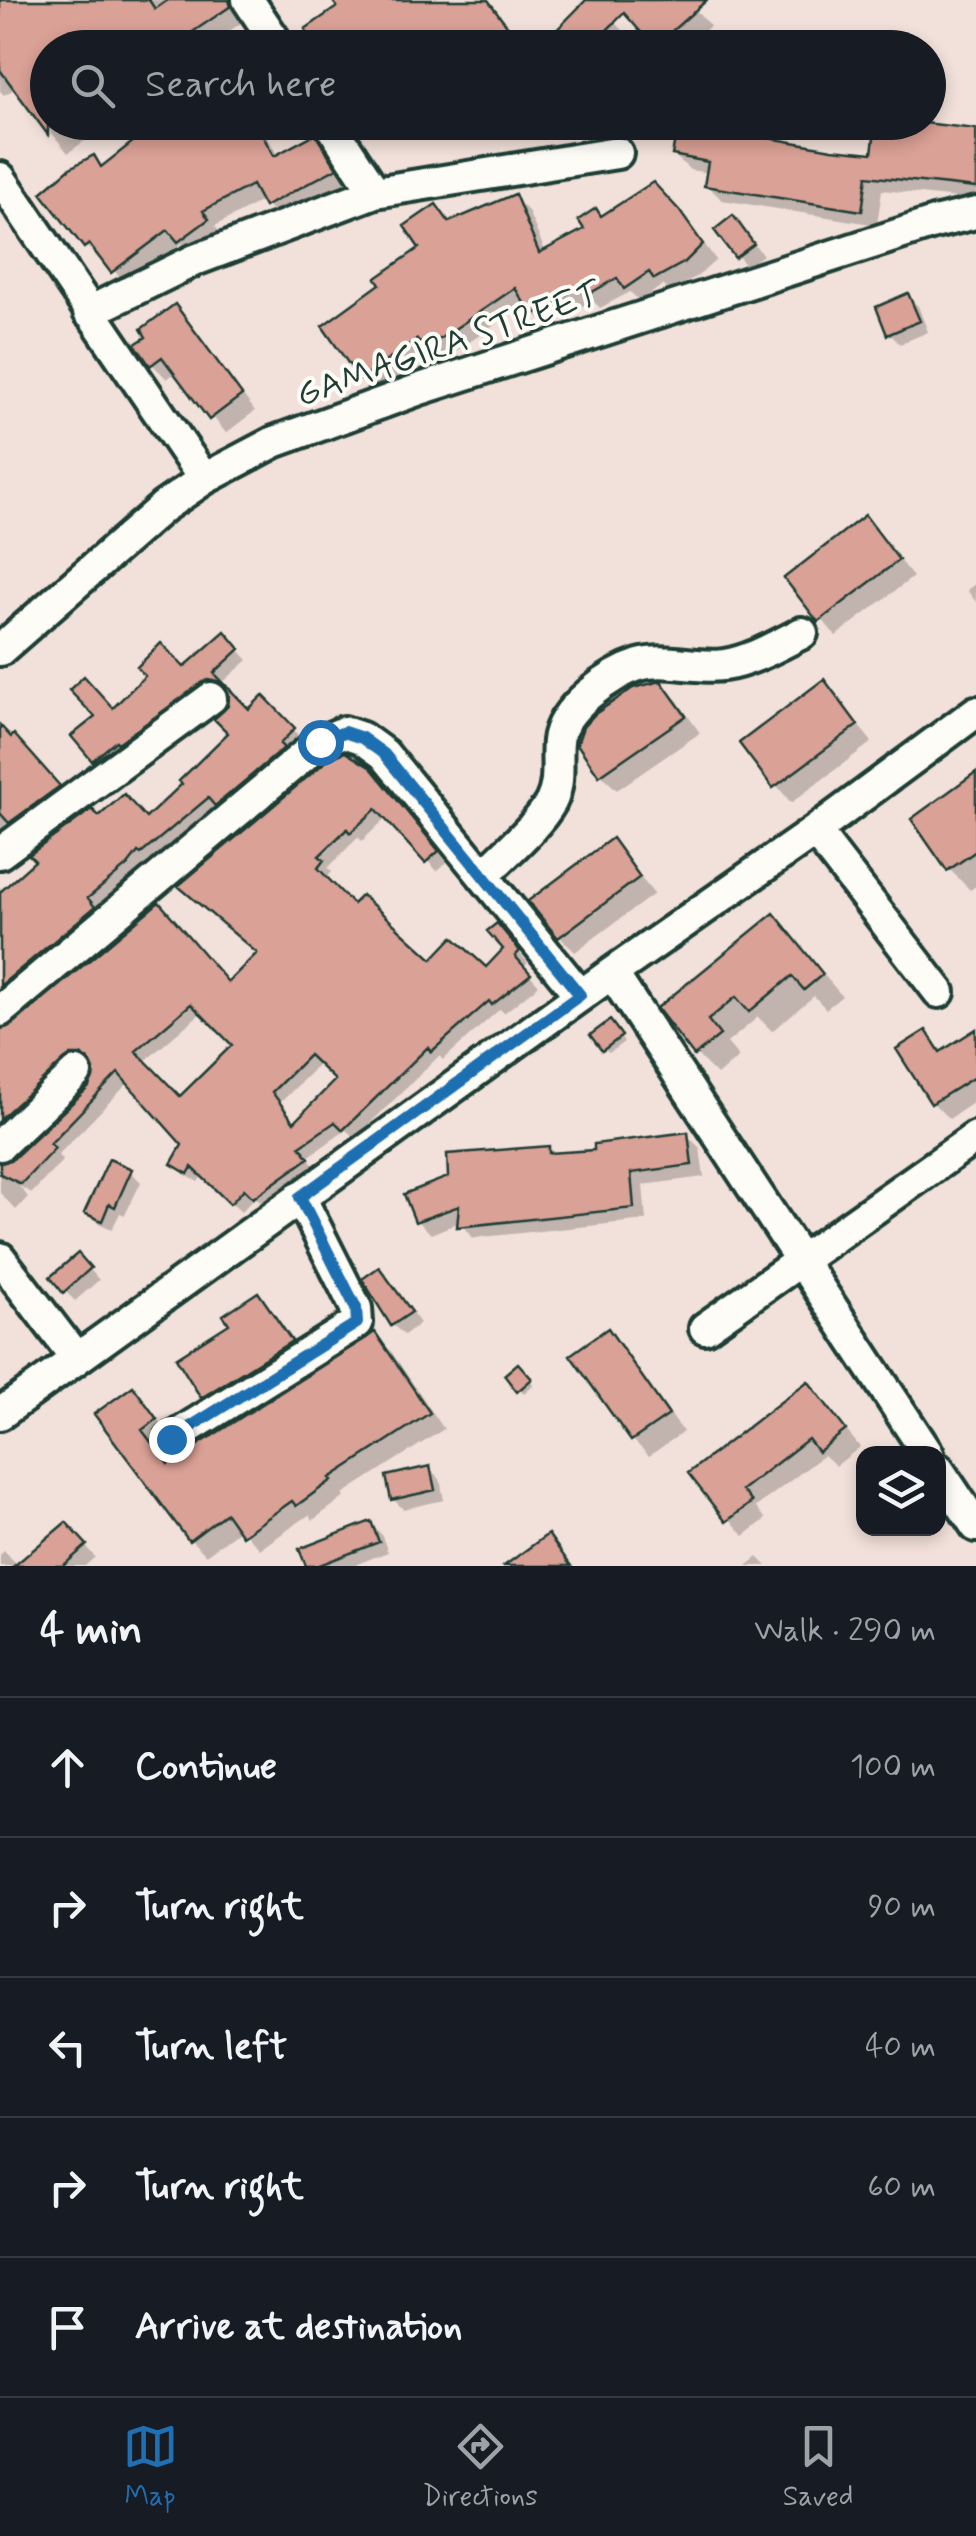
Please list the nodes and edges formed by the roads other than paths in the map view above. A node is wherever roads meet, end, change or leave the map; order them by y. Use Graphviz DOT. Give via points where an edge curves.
graph roads {
  1 [pos="248,0"];
  2 [pos="268,30"];
  3 [pos="341,140"];
  4 [pos="617,153"];
  5 [pos="0,178"];
  6 [pos="375,192"];
  7 [pos="976,213"];
  8 [pos="89,312"];
  9 [pos="204,479"];
  10 [pos="802,633"];
  11 [pos="0,650"];
  12 [pos="211,698"];
  13 [pos="976,712"];
  14 [pos="815,832"];
  15 [pos="0,854"];
  16 [pos="483,876"];
  17 [pos="612,973"];
  18 [pos="939,992"];
  19 [pos="580,995"];
  20 [pos="0,1011"];
  21 [pos="76,1074"];
  22 [pos="976,1137"];
  23 [pos="0,1145"];
  24 [pos="300,1197"];
  25 [pos="0,1258"];
  26 [pos="801,1264"];
  27 [pos="705,1328"];
  28 [pos="76,1358"];
  29 [pos="0,1414"];
  30 [pos="171,1439"];
  31 [pos="923,1446"];
  32 [pos="946,1482"];
  33 [pos="976,1526"];
  1 -- 2 [label="street"];
  3 -- 6 [label="street"];
  4 -- 6 [label="street"];
  5 -- 8 [label="street"];
  6 -- 8 [label="street" via="196,260"];
  7 -- 9 [label="street, GAMAGIRA STREET" via="420,389 274,442"];
  8 -- 9 [label="street"];
  9 -- 11 [label="street, GAMAGIRA STREET"];
  10 -- 16 [label="street" via="726,665 638,665 596,689 562,723 551,801"];
  12 -- 15 [label="street"];
  13 -- 14 [label="street"];
  14 -- 17 [label="street"];
  14 -- 18 [label="street"];
  16 -- 19 [label="street"];
  16 -- 20 [label="street" via="384,754 344,732 320,742"];
  17 -- 19 [label="street"];
  17 -- 26 [label="street"];
  19 -- 24 [label="street"];
  21 -- 23 [label="street"];
  22 -- 26 [label="street"];
  24 -- 28 [label="street"];
  24 -- 30 [label="street" via="356,1308 357,1323"];
  25 -- 28 [label="street"];
  26 -- 27 [label="street"];
  26 -- 31 [label="street"];
  28 -- 29 [label="street"];
  32 -- 33 [label="street"];
}
